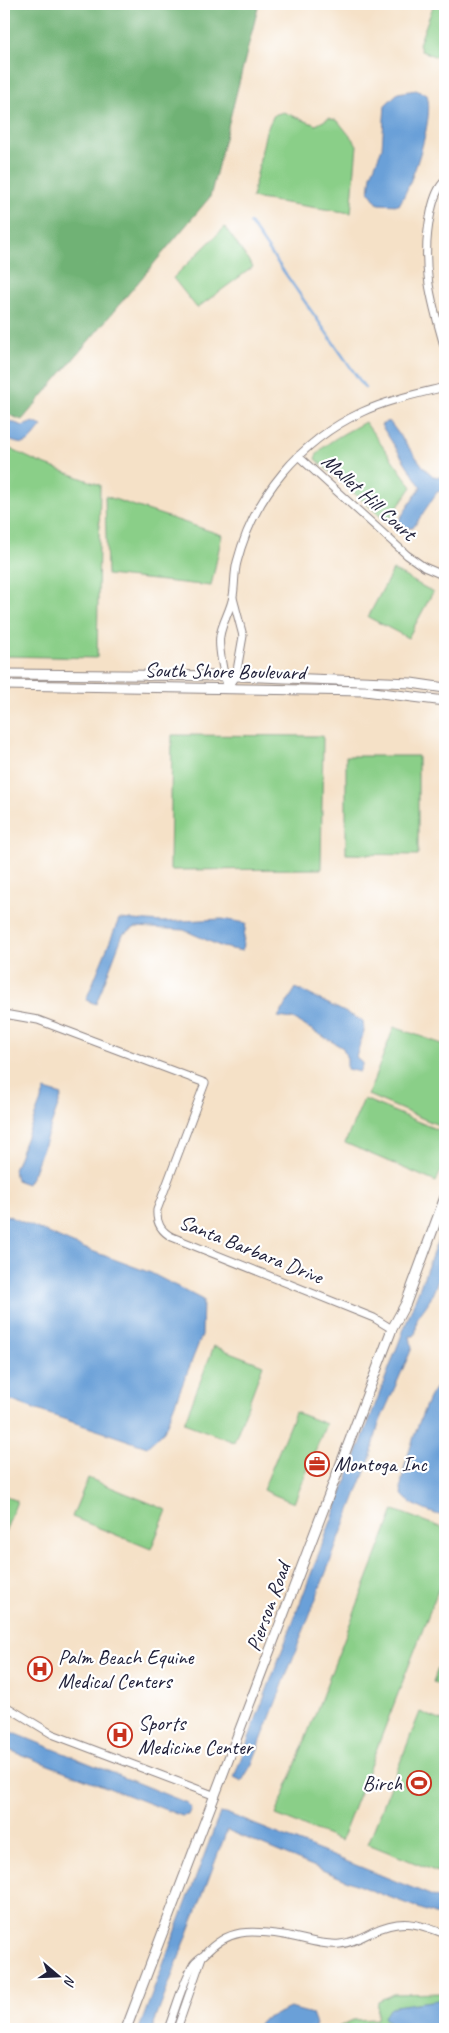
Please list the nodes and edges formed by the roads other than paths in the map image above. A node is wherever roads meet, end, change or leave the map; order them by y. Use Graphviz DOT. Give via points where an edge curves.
graph roads {
  1 [pos="445,181"];
  2 [pos="445,349"];
  3 [pos="445,387"];
  4 [pos="298,456"];
  5 [pos="445,576"];
  6 [pos="233,598"];
  7 [pos="4,674"];
  8 [pos="224,676"];
  9 [pos="236,676"];
  10 [pos="4,685"];
  11 [pos="228,688"];
  12 [pos="445,688"];
  13 [pos="445,701"];
  14 [pos="4,1014"];
  15 [pos="445,1197"];
  16 [pos="392,1329"];
  17 [pos="4,1705"];
  18 [pos="213,1795"];
  19 [pos="445,1934"];
  20 [pos="202,1956"];
  21 [pos="126,2029"];
  22 [pos="168,2029"];
  23 [pos="177,2029"];
  1 -- 2 [label="street" via="432,207 426,259 430,298"];
  3 -- 4 [label="street" via="363,412 330,430"];
  4 -- 5 [label="street, Mallet Hill Court" via="407,555"];
  4 -- 6 [label="street" via="270,490 248,529 237,564"];
  6 -- 8 [label="street" via="219,637"];
  6 -- 9 [label="street" via="243,636"];
  7 -- 8 [label="street, South Shore Boulevard"];
  8 -- 9 [label="street, South Shore Boulevard"];
  8 -- 11 [label="street"];
  9 -- 11 [label="street"];
  9 -- 12 [label="street, South Shore Boulevard" via="412,683"];
  10 -- 11 [label="street, South Shore Boulevard"];
  11 -- 13 [label="street, South Shore Boulevard" via="365,691"];
  14 -- 16 [label="street, Santa Barbara Drive" via="38,1020 205,1083 157,1210 157,1222 163,1231 374,1318"];
  15 -- 16 [label="street, Pierson Road" via="406,1302"];
  16 -- 18 [label="street, Pierson Road"];
  17 -- 18 [label="street" via="52,1734"];
  18 -- 21 [label="street, Pierson Road"];
  19 -- 20 [label="street" via="407,1922 385,1926 342,1944 241,1932 218,1940"];
  20 -- 22 [label="street" via="194,1963"];
  20 -- 23 [label="street"];
}
